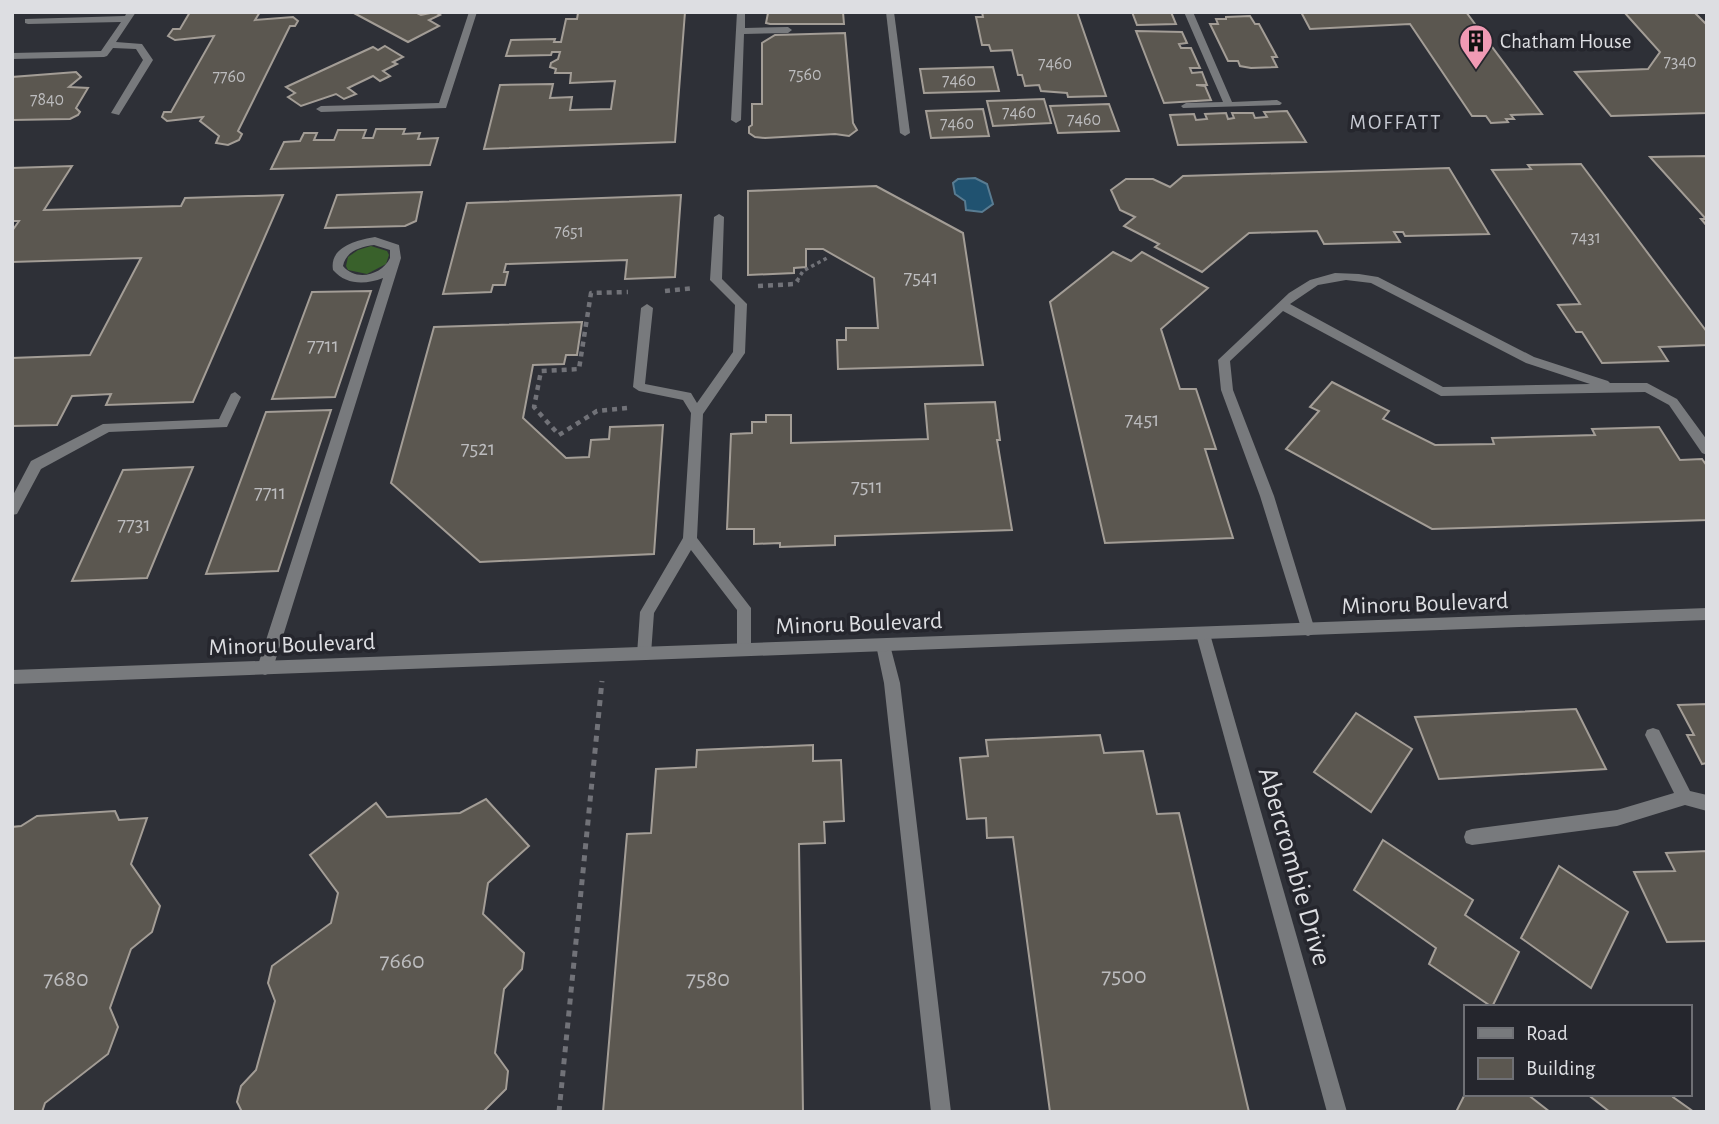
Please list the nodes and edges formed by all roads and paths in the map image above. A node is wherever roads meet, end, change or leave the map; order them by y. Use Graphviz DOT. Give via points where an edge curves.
graph roads {
  1 [pos="473,12"];
  2 [pos="741,12"];
  3 [pos="890,12"];
  4 [pos="1188,12"];
  5 [pos="130,16"];
  6 [pos="29,21"];
  7 [pos="788,30"];
  8 [pos="740,31"];
  9 [pos="110,45"];
  10 [pos="12,56"];
  11 [pos="1276,103"];
  12 [pos="1228,105"];
  13 [pos="1186,106"];
  14 [pos="321,109"];
  15 [pos="116,113"];
  16 [pos="736,120"];
  17 [pos="905,133"];
  18 [pos="719,217"];
  19 [pos="827,258"];
  20 [pos="392,267"];
  21 [pos="716,279"];
  22 [pos="661,291"];
  23 [pos="633,292"];
  24 [pos="1282,305"];
  25 [pos="647,308"];
  26 [pos="639,387"];
  27 [pos="1615,387"];
  28 [pos="235,397"];
  29 [pos="698,413"];
  30 [pos="1707,450"];
  31 [pos="12,510"];
  32 [pos="691,539"];
  33 [pos="1707,614"];
  34 [pos="1308,630"];
  35 [pos="1203,634"];
  36 [pos="883,645"];
  37 [pos="744,650"];
  38 [pos="643,654"];
  39 [pos="604,655"];
  40 [pos="265,668"];
  41 [pos="12,677"];
  42 [pos="1653,735"];
  43 [pos="1685,797"];
  44 [pos="1707,803"];
  45 [pos="1472,837"];
  46 [pos="559,1112"];
  47 [pos="941,1112"];
  48 [pos="1337,1112"];
  1 -- 14 [label="street" via="443,106"];
  2 -- 8 [label="street"];
  3 -- 17 [label="street"];
  4 -- 12 [label="street"];
  5 -- 6 [label="street"];
  5 -- 9 [label="street"];
  7 -- 8 [label="street"];
  8 -- 16 [label="street"];
  9 -- 10 [label="street" via="104,54"];
  9 -- 15 [label="street" via="139,46 148,60"];
  11 -- 12 [label="street"];
  12 -- 13 [label="street"];
  18 -- 21 [label="street"];
  19 -- 21 [label="path" via="803,271 795,284 752,286 735,274"];
  20 -- 20 [label="street" via="397,260 395,248 375,241 348,249 337,267 355,279 376,276"];
  20 -- 40 [label="street"];
  21 -- 22 [label="path" via="689,290"];
  21 -- 29 [label="street" via="741,304 739,353"];
  23 -- 26 [label="path" via="591,293 579,369 541,371 534,407 559,435 597,411 626,410"];
  24 -- 27 [label="street" via="1441,392"];
  24 -- 27 [label="street" via="1304,285 1330,276 1374,280 1530,360"];
  24 -- 34 [label="street" via="1224,360 1227,390 1267,496"];
  25 -- 26 [label="street"];
  26 -- 29 [label="street" via="687,396"];
  27 -- 30 [label="street" via="1647,387 1662,393"];
  28 -- 31 [label="street" via="223,424 107,427 36,465"];
  29 -- 32 [label="street"];
  32 -- 37 [label="street" via="744,608"];
  32 -- 38 [label="street" via="648,612"];
  33 -- 34 [label="street, Minoru Boulevard"];
  34 -- 35 [label="street, Minoru Boulevard"];
  35 -- 36 [label="street, Minoru Boulevard"];
  35 -- 48 [label="street, Abercrombie Drive"];
  36 -- 37 [label="street, Minoru Boulevard"];
  36 -- 47 [label="street" via="892,683"];
  37 -- 38 [label="street, Minoru Boulevard"];
  38 -- 39 [label="street, Minoru Boulevard"];
  39 -- 40 [label="street, Minoru Boulevard"];
  39 -- 46 [label="path"];
  40 -- 41 [label="street, Minoru Boulevard"];
  42 -- 43 [label="street"];
  43 -- 44 [label="street"];
  43 -- 45 [label="street" via="1618,818"];
}
